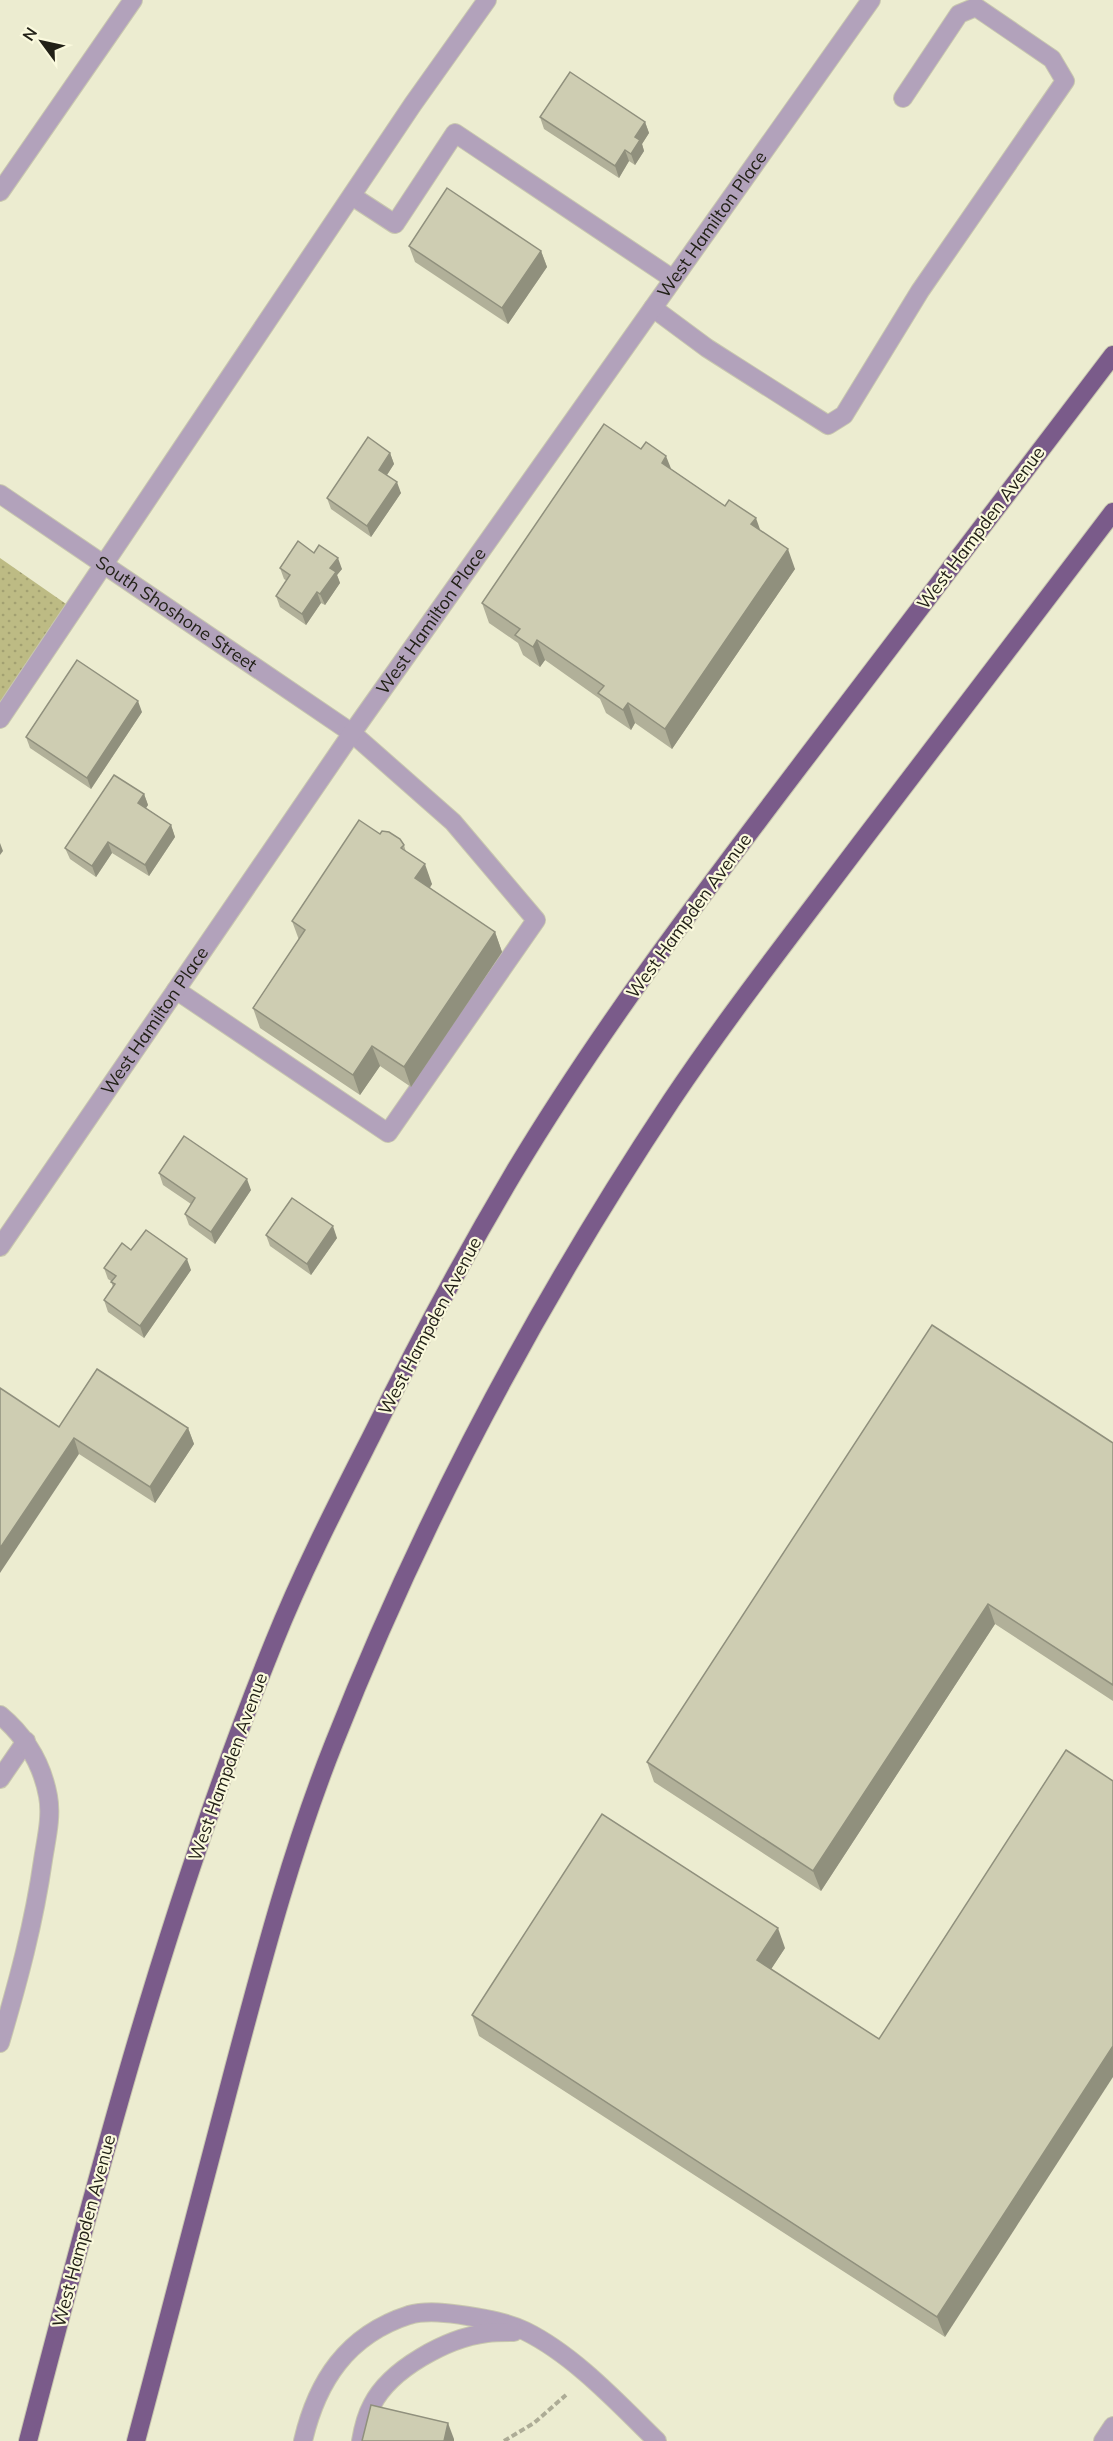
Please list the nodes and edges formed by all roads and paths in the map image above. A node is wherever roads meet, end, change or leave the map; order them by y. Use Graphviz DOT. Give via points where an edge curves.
graph roads {
  1 [pos="133,0"];
  2 [pos="487,0"];
  3 [pos="871,0"];
  4 [pos="971,4"];
  5 [pos="903,98"];
  6 [pos="0,192"];
  7 [pos="352,195"];
  8 [pos="673,279"];
  9 [pos="653,309"];
  10 [pos="1113,355"];
  11 [pos="0,494"];
  12 [pos="1113,512"];
  13 [pos="105,565"];
  14 [pos="0,719"];
  15 [pos="352,733"];
  16 [pos="176,990"];
  17 [pos="0,1247"];
  18 [pos="0,1715"];
  19 [pos="26,1741"];
  20 [pos="0,1779"];
  21 [pos="0,2043"];
  22 [pos="525,2331"];
  23 [pos="588,2377"];
  24 [pos="1113,2426"];
  25 [pos="28,2441"];
  26 [pos="136,2441"];
  27 [pos="303,2441"];
  28 [pos="361,2441"];
  29 [pos="504,2441"];
  30 [pos="657,2441"];
  31 [pos="1103,2441"];
  1 -- 6 [label="street"];
  2 -- 7 [label="street"];
  3 -- 8 [label="street, West Hamilton Place"];
  4 -- 5 [label="street" via="959,14"];
  4 -- 9 [label="street" via="1052,59 1065,81 920,291 844,415 828,425 706,348"];
  7 -- 8 [label="street" via="395,224 455,133"];
  7 -- 13 [label="street"];
  8 -- 9 [label="street, West Hamilton Place"];
  9 -- 15 [label="street, West Hamilton Place"];
  10 -- 25 [label="highway, West Hampden Avenue" via="627,999 512,1175 401,1376 276,1636 205,1827 154,1981 94,2188"];
  11 -- 13 [label="street, South Shoshone Street"];
  12 -- 26 [label="highway" via="759,976 689,1076 561,1278 454,1472 408,1567 331,1749 283,1890"];
  13 -- 14 [label="street"];
  13 -- 15 [label="street, South Shoshone Street"];
  15 -- 16 [label="street, West Hamilton Place"];
  15 -- 16 [label="street, South Shoshone Street" via="453,822 536,920 388,1134"];
  16 -- 17 [label="street, West Hamilton Place"];
  18 -- 19 [label="street"];
  19 -- 20 [label="street"];
  19 -- 21 [label="street" via="40,1767 48,1798 48,1828 26,1952"];
  22 -- 23 [label="street"];
  22 -- 27 [label="street" via="502,2322 440,2312 410,2315 371,2333 342,2358 321,2387"];
  22 -- 28 [label="street" via="485,2333 449,2343 419,2358 392,2379 372,2404"];
  23 -- 29 [label="path" via="534,2423"];
  23 -- 30 [label="street"];
  24 -- 31 [label="street"];
}
